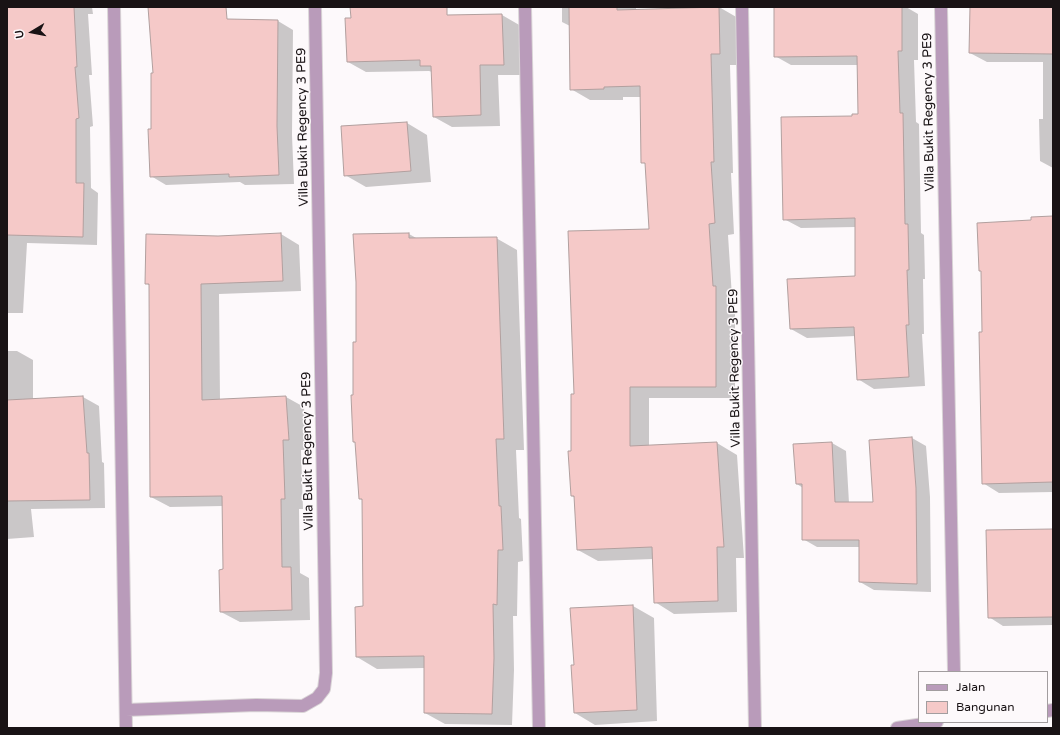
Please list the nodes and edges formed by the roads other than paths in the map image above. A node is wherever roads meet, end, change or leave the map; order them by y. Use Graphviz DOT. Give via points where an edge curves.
graph roads {
  1 [pos="114,7"];
  2 [pos="315,7"];
  3 [pos="525,7"];
  4 [pos="742,7"];
  5 [pos="941,7"];
  6 [pos="954,671"];
  7 [pos="126,710"];
  8 [pos="930,723"];
  9 [pos="126,728"];
  10 [pos="539,728"];
  11 [pos="755,728"];
  12 [pos="897,728"];
  1 -- 7 [label="street"];
  2 -- 7 [label="street, Villa Bukit Regency 3 PE9" via="324,689 317,698 303,706"];
  3 -- 10 [label="street"];
  4 -- 11 [label="street, Villa Bukit Regency 3 PE9"];
  5 -- 6 [label="street, Villa Bukit Regency 3 PE9"];
  7 -- 9 [label="street"];
  8 -- 12 [label="street"];
}
